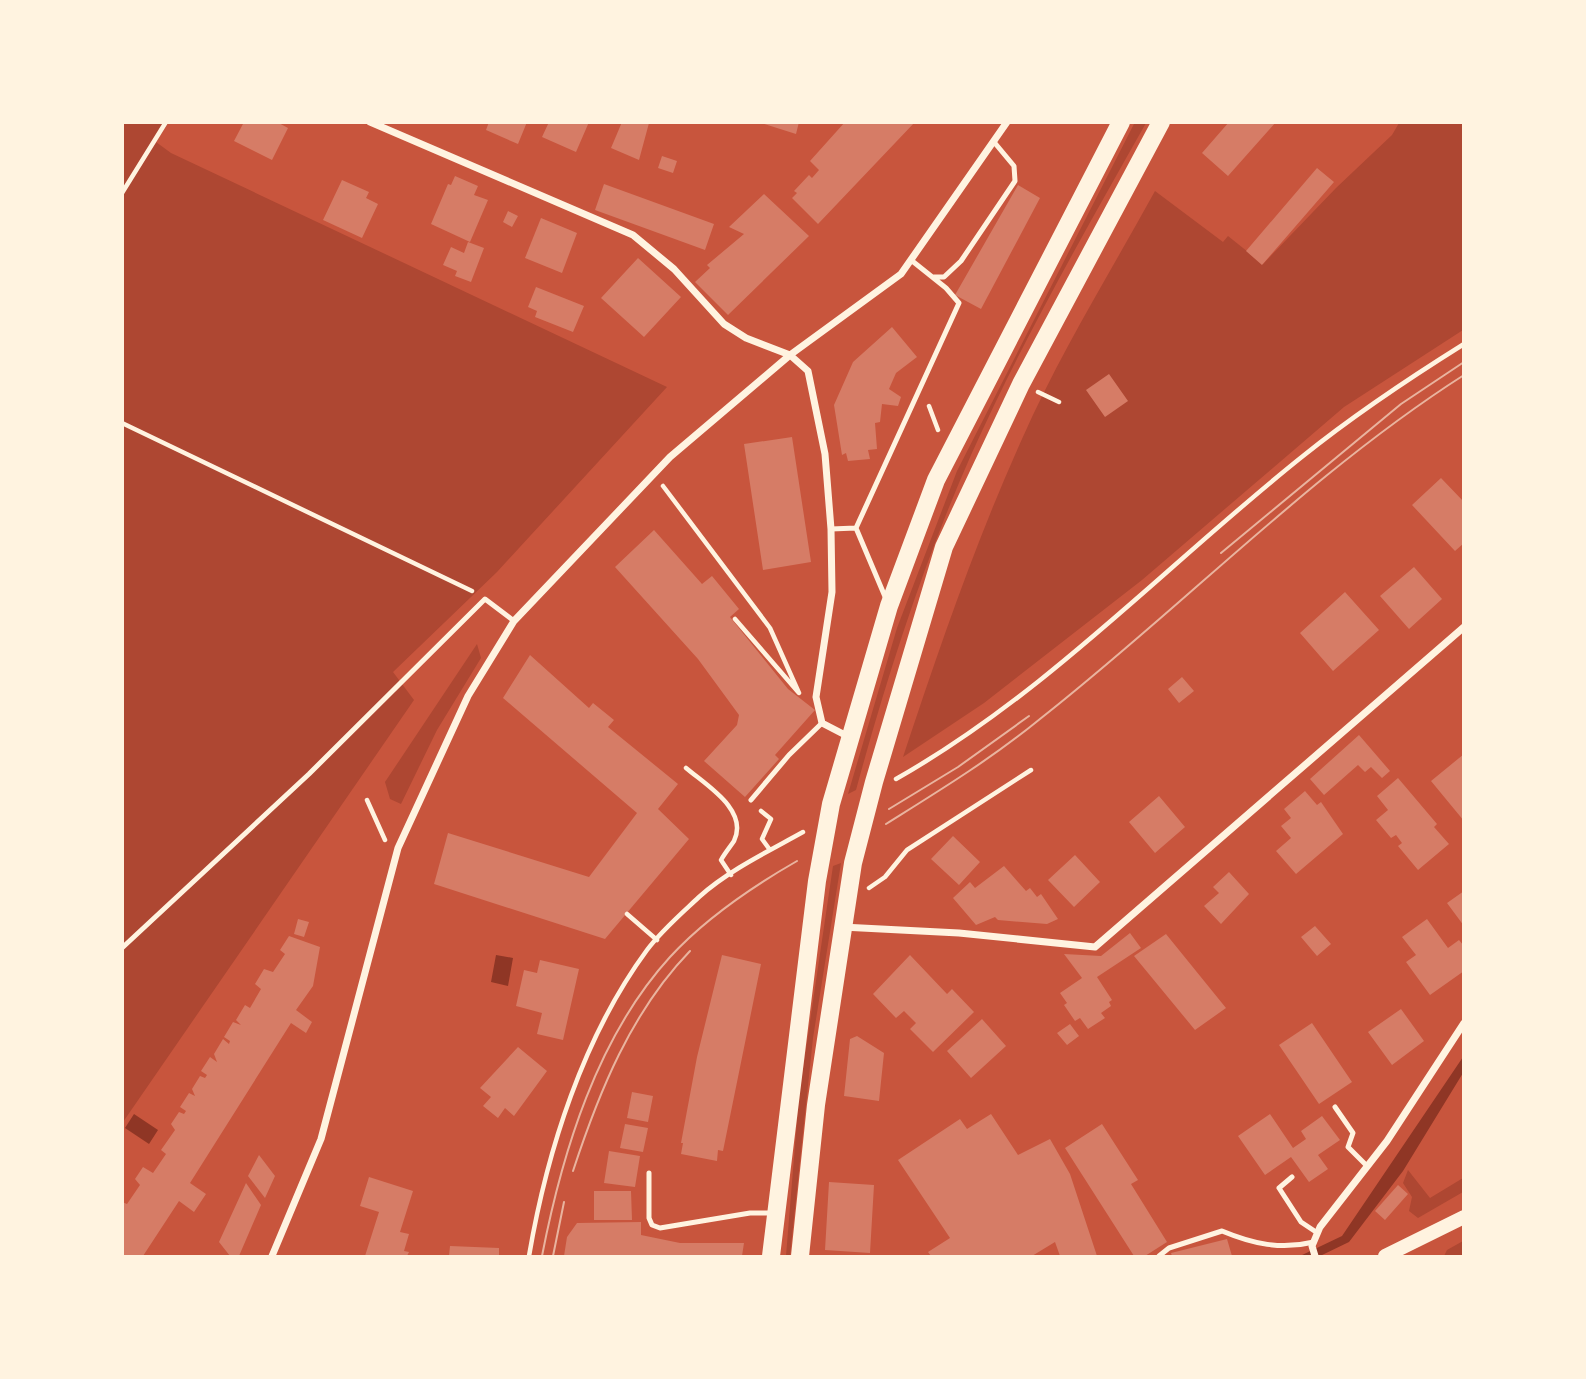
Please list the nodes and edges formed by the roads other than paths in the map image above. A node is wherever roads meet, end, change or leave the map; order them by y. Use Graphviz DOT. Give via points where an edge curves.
graph roads {
  1 [pos="370,122"];
  2 [pos="1007,122"];
  3 [pos="1121,122"];
  4 [pos="1161,122"];
  5 [pos="994,142"];
  6 [pos="911,260"];
  7 [pos="934,277"];
  8 [pos="790,355"];
  9 [pos="856,528"];
  10 [pos="831,529"];
  11 [pos="889,606"];
  12 [pos="514,621"];
  13 [pos="1464,627"];
  14 [pos="822,723"];
  15 [pos="849,737"];
  16 [pos="751,800"];
  17 [pos="842,927"];
  18 [pos="122,948"];
  19 [pos="1464,1023"];
  20 [pos="1335,1107"];
  21 [pos="1367,1166"];
  22 [pos="649,1173"];
  23 [pos="1292,1177"];
  24 [pos="776,1213"];
  25 [pos="1464,1217"];
  26 [pos="1316,1232"];
  27 [pos="1313,1244"];
  28 [pos="272,1256"];
  29 [pos="771,1256"];
  30 [pos="800,1256"];
  31 [pos="1159,1256"];
  32 [pos="1315,1256"];
  33 [pos="1385,1256"];
  1 -- 8 [label="street" via="633,235 674,270 724,324"];
  2 -- 5 [label="street"];
  3 -- 11 [label="main road" via="936,480"];
  4 -- 17 [label="main road" via="1021,384 944,547 874,782"];
  5 -- 6 [label="street"];
  5 -- 7 [label="lane" via="1014,166 1015,181 961,261 944,277"];
  6 -- 7 [label="lane"];
  6 -- 8 [label="street" via="901,274"];
  7 -- 9 [label="lane" via="959,303"];
  8 -- 10 [label="street" via="808,371 825,454"];
  8 -- 12 [label="street" via="654,473"];
  9 -- 10 [label="lane"];
  9 -- 11 [label="lane"];
  10 -- 14 [label="street" via="832,592 816,697"];
  11 -- 15 [label="main road"];
  12 -- 18 [label="lane" via="485,599 309,774"];
  12 -- 28 [label="street" via="468,696 398,848 321,1139"];
  13 -- 17 [label="street" via="1095,947"];
  14 -- 15 [label="street"];
  14 -- 16 [label="lane"];
  15 -- 24 [label="main road" via="817,881"];
  17 -- 30 [label="main road"];
  19 -- 21 [label="street"];
  20 -- 21 [label="lane" via="1353,1133 1349,1147"];
  21 -- 26 [label="street"];
  22 -- 24 [label="lane" via="649,1218 660,1228"];
  23 -- 26 [label="lane" via="1279,1188 1301,1222"];
  24 -- 29 [label="main road"];
  25 -- 33 [label="main road"];
  26 -- 27 [label="street"];
  27 -- 31 [label="lane" via="1289,1248 1244,1241 1222,1231 1169,1248"];
  27 -- 32 [label="street"];
}
